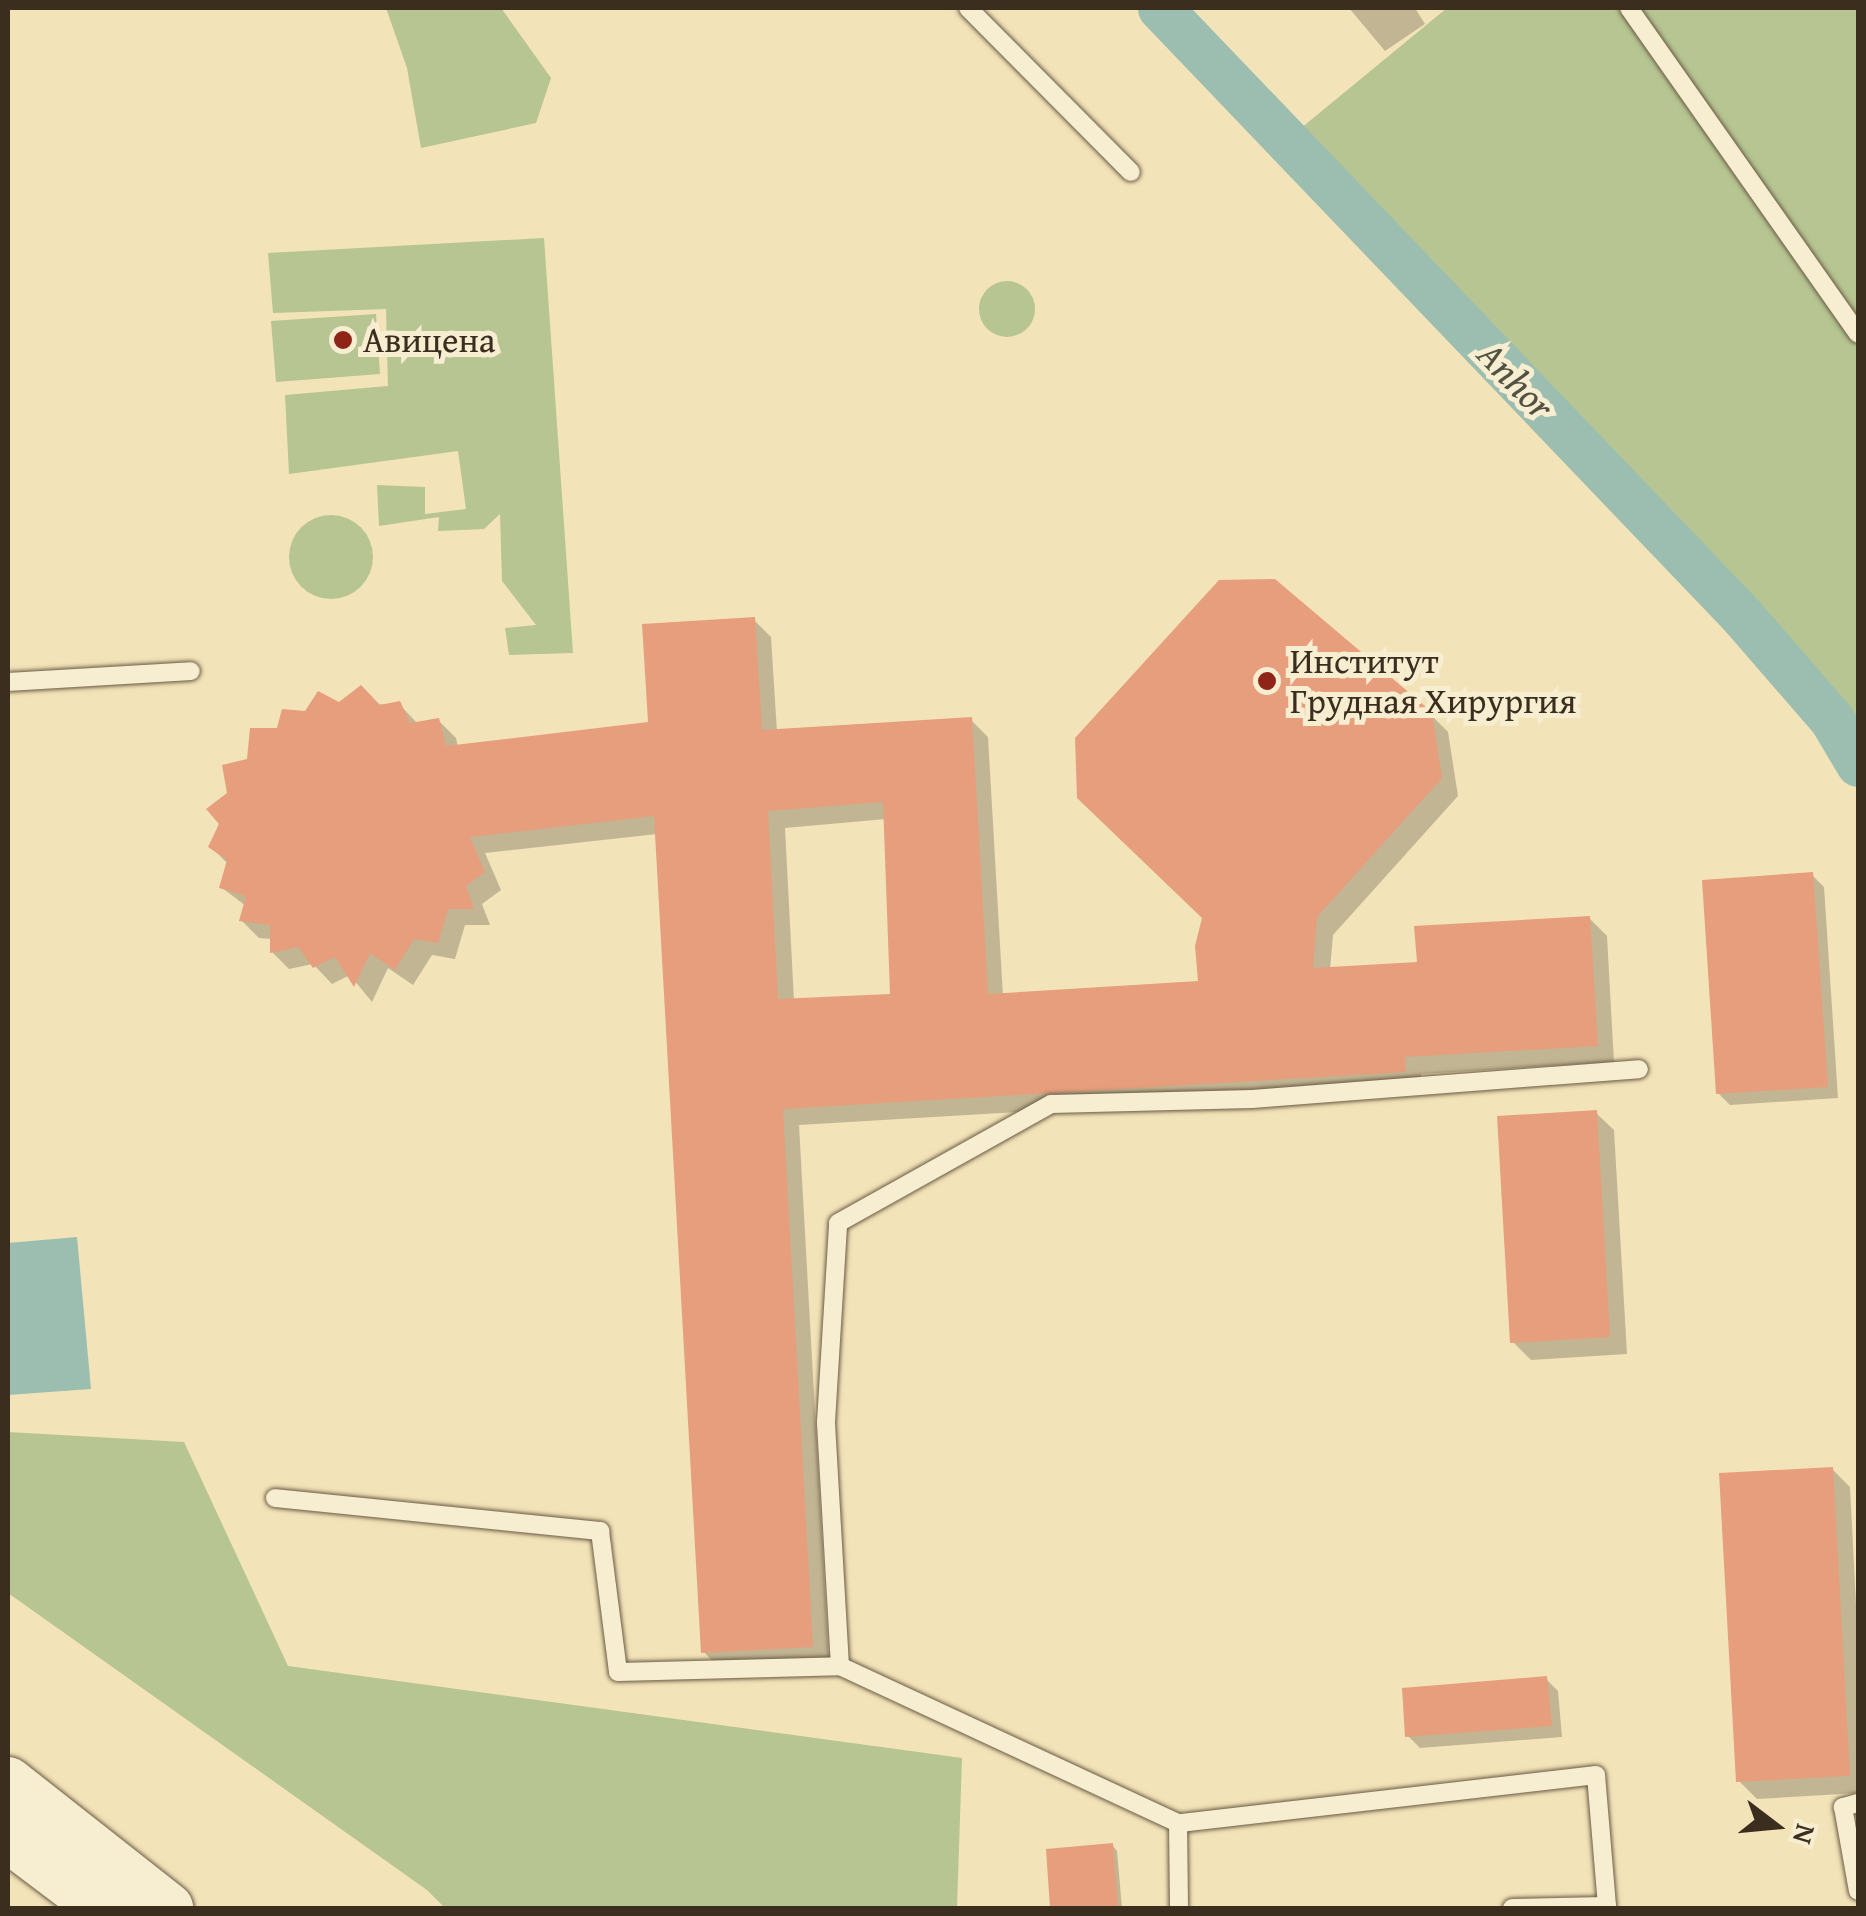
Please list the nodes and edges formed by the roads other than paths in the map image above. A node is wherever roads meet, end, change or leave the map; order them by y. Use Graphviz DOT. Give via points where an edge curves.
graph roads {
  1 [pos="968,8"];
  2 [pos="1630,8"];
  3 [pos="1130,172"];
  4 [pos="1858,334"];
  5 [pos="191,672"];
  6 [pos="8,682"];
  7 [pos="1640,1069"];
  8 [pos="275,1498"];
  9 [pos="840,1666"];
  10 [pos="8,1782"];
  11 [pos="1858,1803"];
  12 [pos="1178,1823"];
  13 [pos="8,1838"];
  14 [pos="1858,1891"];
  15 [pos="1858,1902"];
  16 [pos="102,1908"];
  17 [pos="168,1908"];
  18 [pos="1179,1908"];
  19 [pos="1512,1908"];
  20 [pos="1852,1908"];
  1 -- 3 [label="lane"];
  2 -- 4 [label="lane"];
  5 -- 6 [label="lane"];
  7 -- 9 [label="lane" via="1252,1099 1051,1104 838,1223 826,1422"];
  8 -- 9 [label="lane" via="600,1532 618,1672"];
  9 -- 12 [label="lane"];
  10 -- 17 [label="main road"];
  11 -- 14 [label="lane" via="1843,1806"];
  12 -- 18 [label="lane"];
  12 -- 19 [label="lane" via="1596,1775 1607,1906"];
  13 -- 16 [label="main road"];
  15 -- 20 [label="lane"];
}
